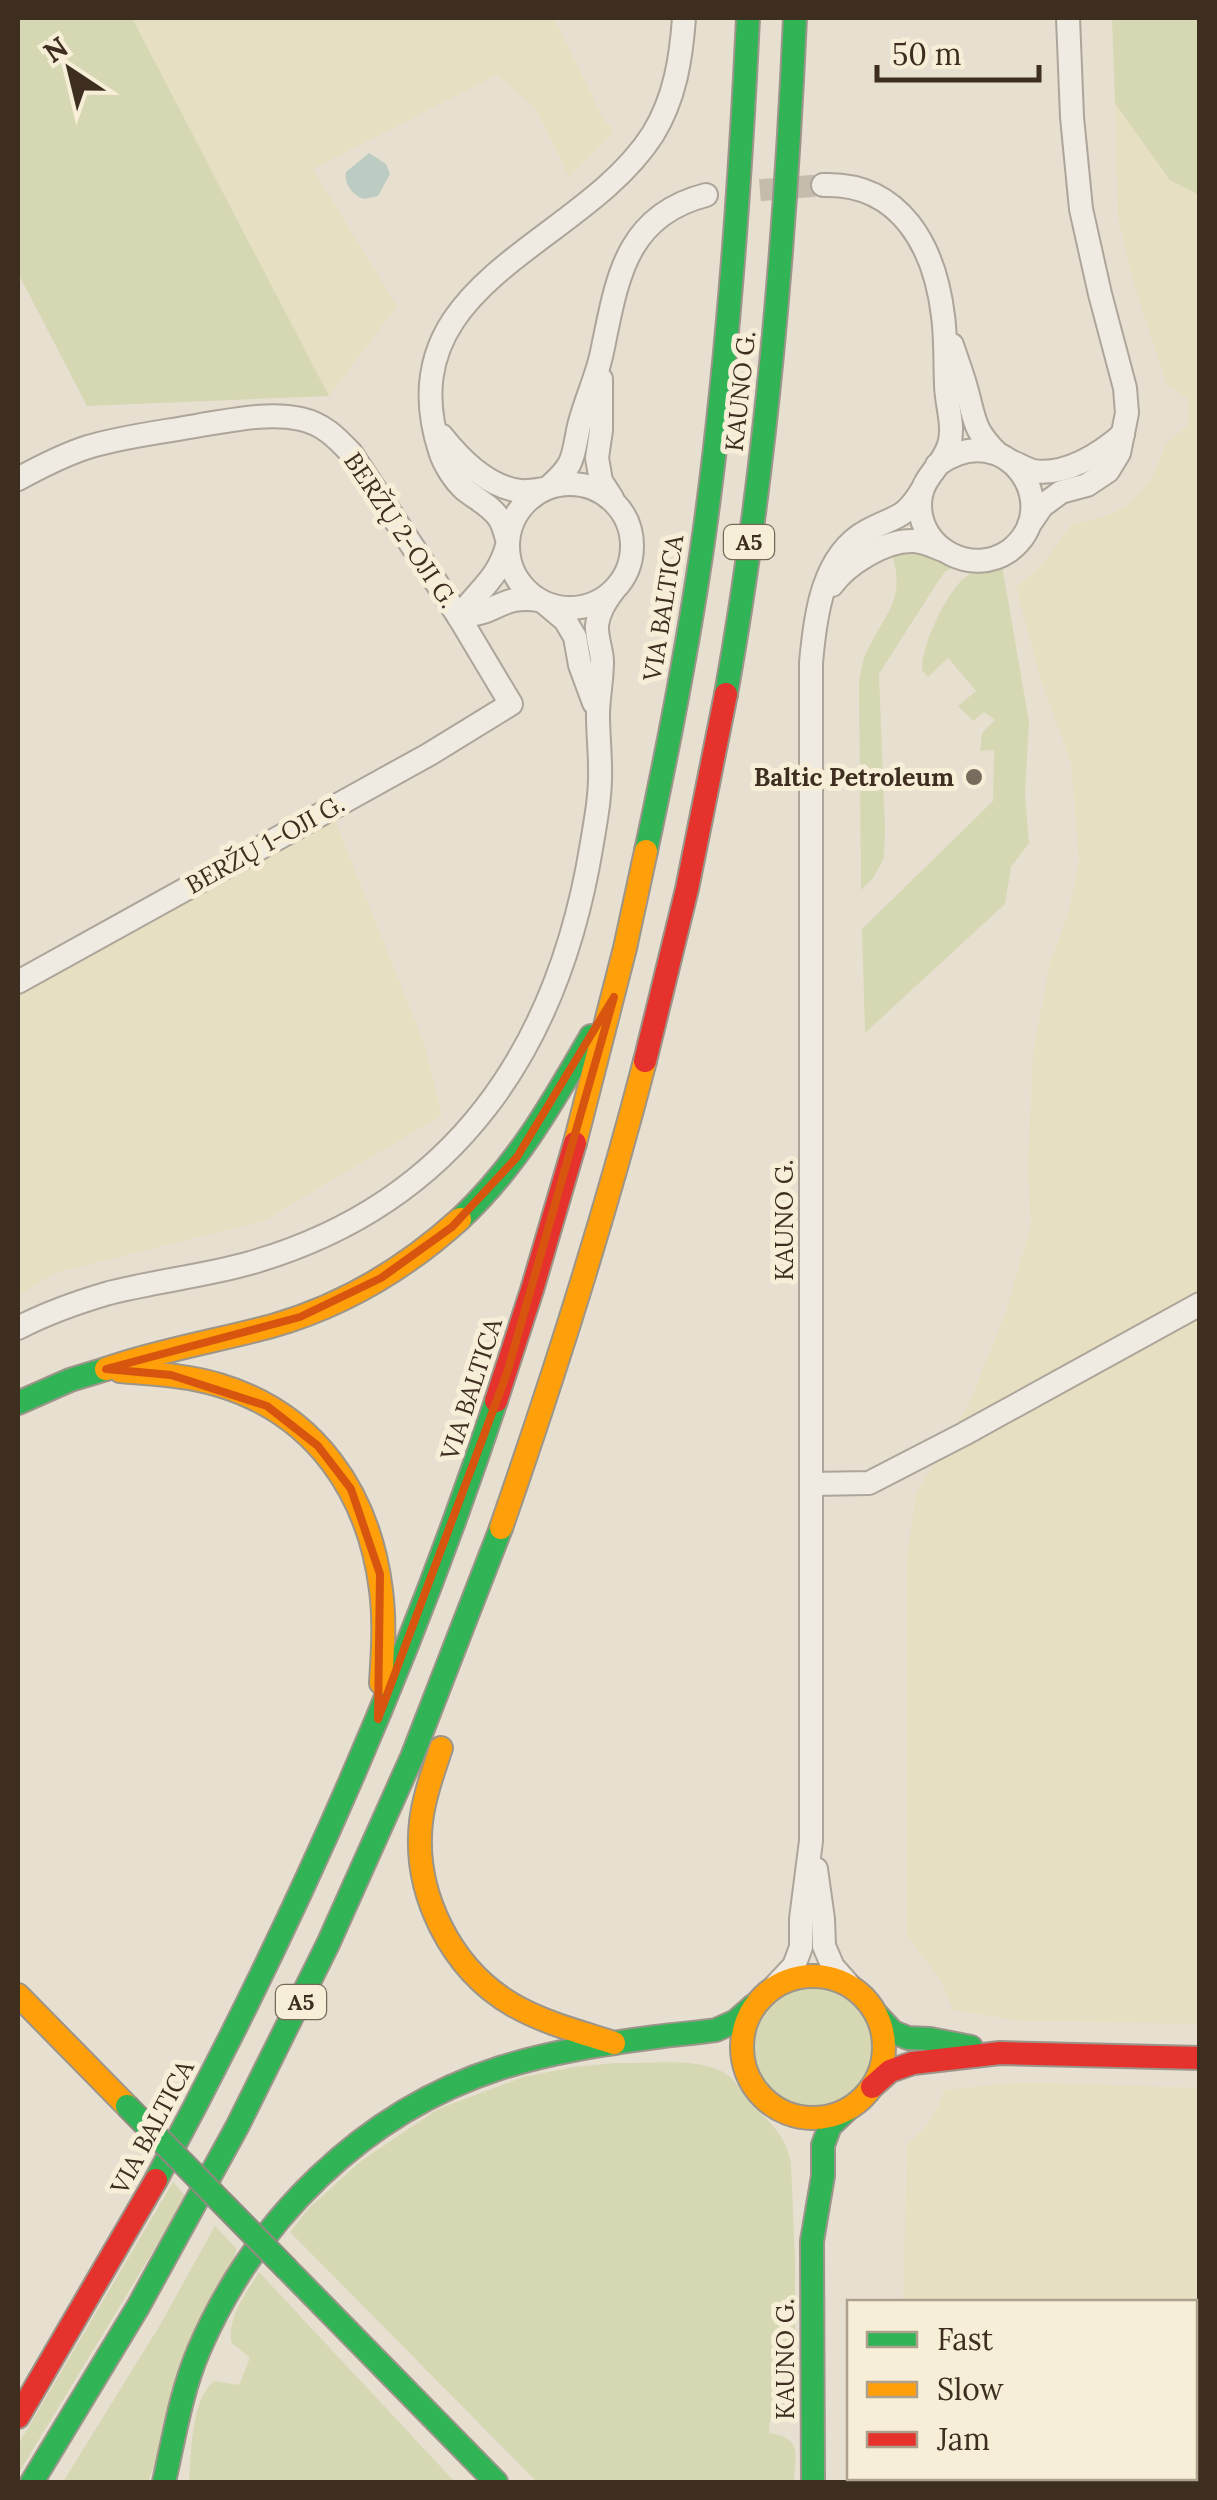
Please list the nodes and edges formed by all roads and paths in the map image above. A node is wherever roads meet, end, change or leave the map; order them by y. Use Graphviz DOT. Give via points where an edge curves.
graph roads {
  1 [pos="684,18"];
  2 [pos="748,18"];
  3 [pos="795,18"];
  4 [pos="1068,18"];
  5 [pos="823,185"];
  6 [pos="706,195"];
  7 [pos="731,296"];
  8 [pos="944,318"];
  9 [pos="602,355"];
  10 [pos="434,427"];
  11 [pos="1123,434"];
  12 [pos="1004,458"];
  13 [pos="937,465"];
  14 [pos="18,478"];
  15 [pos="547,488"];
  16 [pos="922,490"];
  17 [pos="614,502"];
  18 [pos="1028,525"];
  19 [pos="507,543"];
  20 [pos="943,550"];
  21 [pos="612,591"];
  22 [pos="822,600"];
  23 [pos="542,601"];
  24 [pos="459,617"];
  25 [pos="511,704"];
  26 [pos="598,716"];
  27 [pos="18,982"];
  28 [pos="614,997"];
  29 [pos="1200,1304"];
  30 [pos="18,1328"];
  31 [pos="106,1369"];
  32 [pos="18,1403"];
  33 [pos="812,1484"];
  34 [pos="515,1494"];
  35 [pos="378,1719"];
  36 [pos="811,1841"];
  37 [pos="849,1984"];
  38 [pos="776,1985"];
  39 [pos="18,1994"];
  40 [pos="753,2006"];
  41 [pos="877,2015"];
  42 [pos="614,2043"];
  43 [pos="1000,2053"];
  44 [pos="698,2055"];
  45 [pos="1200,2058"];
  46 [pos="722,2059"];
  47 [pos="750,2082"];
  48 [pos="872,2088"];
  49 [pos="775,2108"];
  50 [pos="846,2110"];
  51 [pos="796,2140"];
  52 [pos="801,2176"];
  53 [pos="812,2241"];
  54 [pos="18,2418"];
  55 [pos="174,2438"];
  56 [pos="812,2481"];
  57 [pos="32,2482"];
  58 [pos="164,2482"];
  59 [pos="173,2482"];
  60 [pos="496,2482"];
  1 -- 10 [label="street" via="677,77 651,136 616,177 488,280 450,324 430,374"];
  2 -- 7 [label="main road, KAUNO G. / A5"];
  3 -- 34 [label="main road, KAUNO G. / A5" via="771,368 732,660 647,1060 603,1222"];
  4 -- 11 [label="street" via="1081,209 1125,388"];
  5 -- 8 [label="street" via="864,190 900,211 929,257"];
  6 -- 9 [label="street" via="656,219 631,249 615,286"];
  7 -- 28 [label="main road, VIA BALTICA / A5" via="694,596"];
  8 -- 12 [label="street" via="974,422"];
  8 -- 13 [label="street" via="951,427"];
  9 -- 15 [label="street" via="575,454"];
  9 -- 17 [label="street" via="598,458"];
  10 -- 15 [label="street" via="456,454 500,485 522,492"];
  10 -- 19 [label="street" via="450,472 501,520"];
  11 -- 12 [label="street" via="1102,452 1051,471"];
  11 -- 18 [label="street" via="1108,471 1061,492"];
  12 -- 13 [label="street" via="966,450"];
  12 -- 18 [label="street" via="1030,490"];
  13 -- 16 [label="street"];
  14 -- 24 [label="street, BERŽŲ 2-OJI G." via="123,438 253,417 304,420 351,453"];
  15 -- 17 [label="street" via="584,485"];
  15 -- 19 [label="street" via="519,509"];
  16 -- 20 [label="street" via="923,523"];
  16 -- 22 [label="street, KAUNO G." via="902,516 845,548"];
  17 -- 21 [label="street" via="632,537 624,575"];
  18 -- 20 [label="street" via="995,558 966,560"];
  19 -- 23 [label="street" via="516,577"];
  19 -- 24 [label="street" via="501,567"];
  20 -- 22 [label="street" via="910,540 874,552 842,572"];
  21 -- 23 [label="street" via="580,607"];
  21 -- 26 [label="street" via="596,629 602,659"];
  22 -- 33 [label="street, KAUNO G." via="811,663"];
  23 -- 24 [label="street" via="519,597"];
  23 -- 26 [label="street" via="574,638"];
  24 -- 25 [label="street, BERŽŲ 2-OJI G."];
  25 -- 27 [label="street, BERŽŲ 1-OJI G."];
  26 -- 30 [label="street" via="596,824 562,970 528,1046 455,1144 396,1194 291,1250 112,1293"];
  28 -- 31 [label="main road" via="517,1157 418,1254 300,1317"];
  28 -- 35 [label="main road, VIA BALTICA / A5" via="507,1373"];
  29 -- 33 [label="street" via="869,1483"];
  31 -- 32 [label="main road"];
  31 -- 35 [label="main road" via="234,1390 292,1422 340,1473 364,1516 380,1574 384,1656"];
  33 -- 36 [label="street, KAUNO G."];
  34 -- 42 [label="main road" via="492,1599 428,1785 420,1858 437,1922 475,1976 530,2014"];
  34 -- 57 [label="main road, A5" via="405,1776 281,2044 136,2312"];
  35 -- 54 [label="main road, VIA BALTICA / A5" via="275,1949 190,2117"];
  36 -- 37 [label="street, KAUNO G." via="824,1946"];
  36 -- 38 [label="street, KAUNO G." via="801,1947"];
  37 -- 38 [label="main road" via="812,1975"];
  37 -- 41 [label="main road"];
  38 -- 40 [label="main road"];
  39 -- 60 [label="main road, bridge"];
  40 -- 42 [label="main road" via="706,2033"];
  40 -- 47 [label="main road" via="741,2044"];
  41 -- 43 [label="main road" via="908,2038"];
  41 -- 48 [label="main road" via="884,2052"];
  42 -- 44 [label="main road"];
  42 -- 55 [label="main road" via="517,2062 445,2089 373,2130 320,2174 254,2246 231,2284 198,2352"];
  43 -- 45 [label="main road"];
  43 -- 48 [label="main road" via="913,2063 890,2071"];
  46 -- 47 [label="main road"];
  47 -- 49 [label="main road"];
  48 -- 50 [label="main road"];
  49 -- 50 [label="main road" via="810,2118"];
  49 -- 51 [label="main road"];
  50 -- 53 [label="main road, KAUNO G." via="823,2145"];
  52 -- 53 [label="main road, KAUNO G."];
  53 -- 56 [label="main road, KAUNO G."];
  55 -- 58 [label="main road"];
  55 -- 59 [label="main road"];
}
